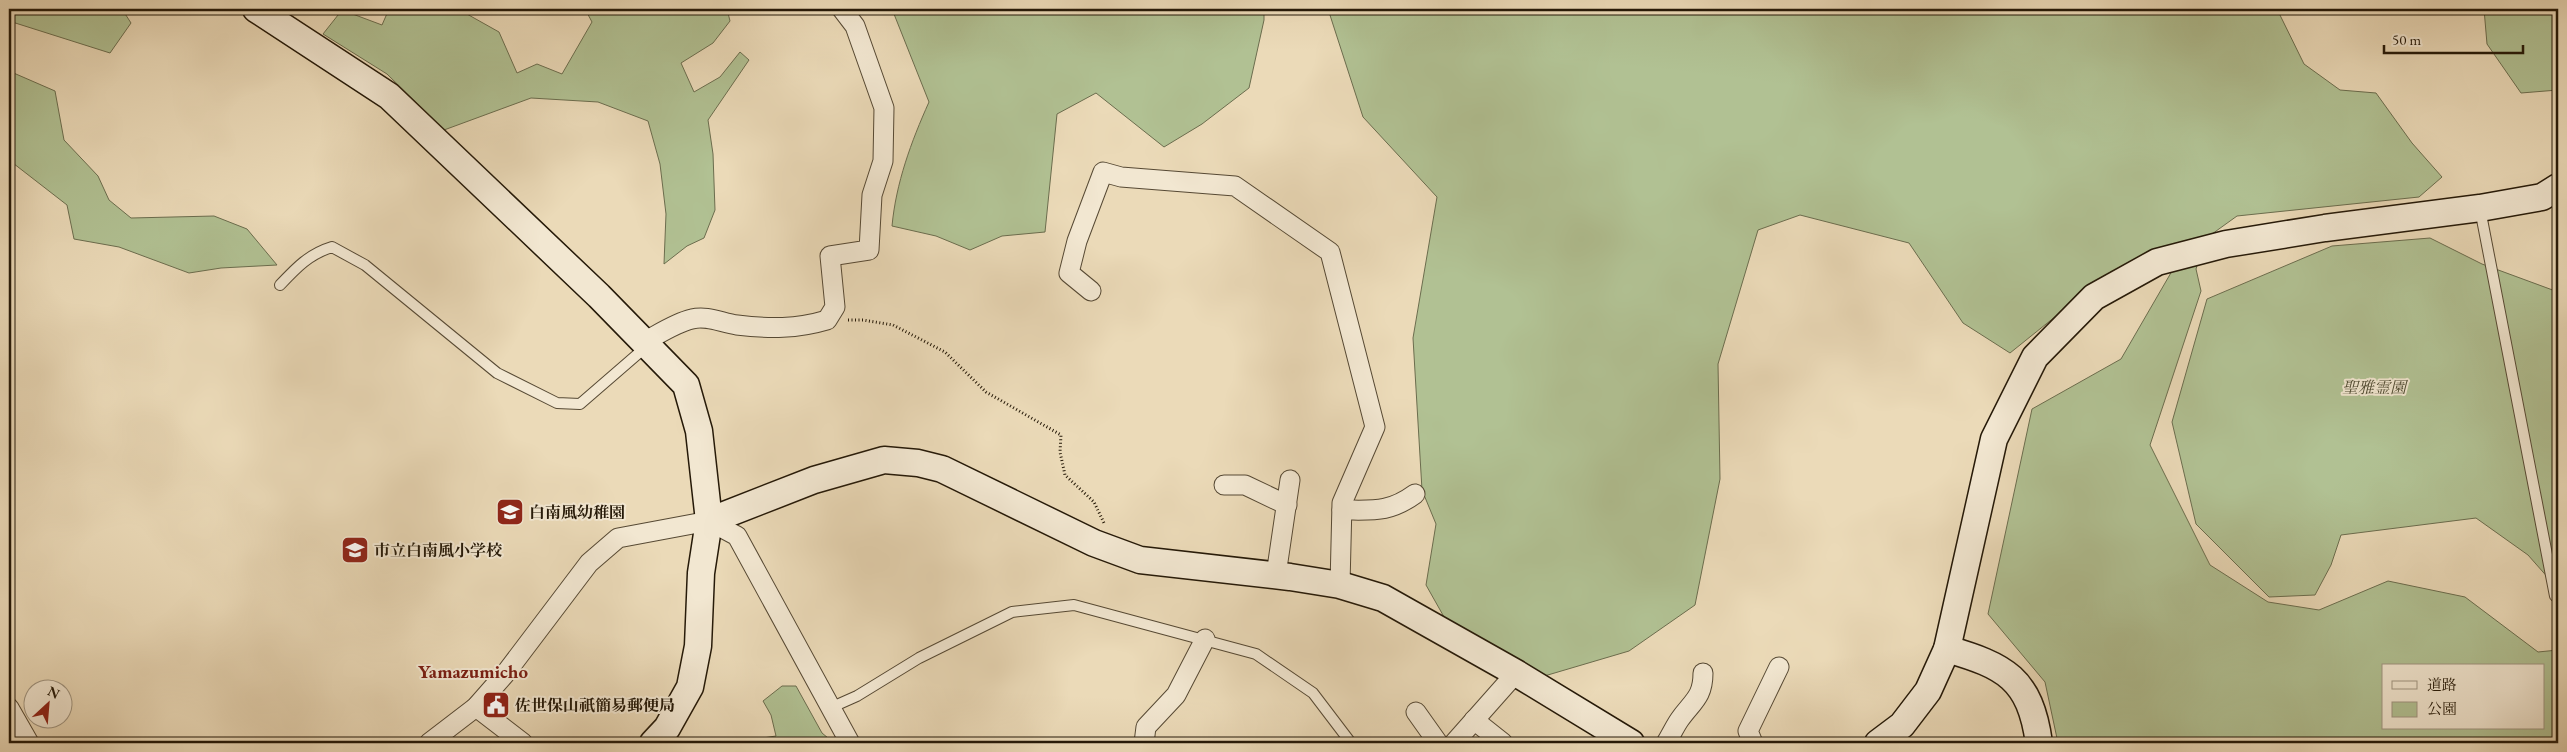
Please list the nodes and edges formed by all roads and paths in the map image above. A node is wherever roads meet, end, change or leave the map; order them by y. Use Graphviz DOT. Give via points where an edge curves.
graph roads {
  1 [pos="256,9"];
  2 [pos="842,9"];
  3 [pos="2558,187"];
  4 [pos="2480,208"];
  5 [pos="280,285"];
  6 [pos="1091,290"];
  7 [pos="827,320"];
  8 [pos="645,344"];
  9 [pos="1290,480"];
  10 [pos="1224,486"];
  11 [pos="1416,494"];
  12 [pos="1286,506"];
  13 [pos="1342,510"];
  14 [pos="708,521"];
  15 [pos="1098,544"];
  16 [pos="1276,575"];
  17 [pos="1340,585"];
  18 [pos="2555,596"];
  19 [pos="1205,640"];
  20 [pos="1947,649"];
  21 [pos="1779,667"];
  22 [pos="1516,673"];
  23 [pos="1703,673"];
  24 [pos="476,707"];
  25 [pos="9,708"];
  26 [pos="830,708"];
  27 [pos="1416,712"];
  28 [pos="1474,720"];
  29 [pos="29,743"];
  30 [pos="430,743"];
  31 [pos="524,743"];
  32 [pos="653,743"];
  33 [pos="850,743"];
  34 [pos="1144,743"];
  35 [pos="1351,743"];
  36 [pos="1438,743"];
  37 [pos="1454,743"];
  38 [pos="1503,743"];
  39 [pos="1631,743"];
  40 [pos="1666,743"];
  41 [pos="1754,743"];
  42 [pos="1878,743"];
  43 [pos="2040,743"];
  1 -- 8 [label="street" via="389,96"];
  2 -- 7 [label="street" via="855,26 884,108 883,161 872,195 869,250 830,256 835,307"];
  3 -- 4 [label="street" via="2542,197"];
  4 -- 18 [label="lane"];
  4 -- 20 [label="street" via="2226,244 2156,262 2094,297 2035,357 1994,439"];
  5 -- 8 [label="lane" via="315,252 332,247 365,265 497,372 557,402 580,404"];
  6 -- 13 [label="street" via="1069,273 1077,241 1103,172 1122,177 1235,186 1330,252 1375,427 1342,503"];
  7 -- 8 [label="street" via="792,328 735,325 711,318 692,318"];
  7 -- 15 [label="path" via="862,320 893,325 945,352 986,392 1061,435 1060,452 1065,475 1094,502 1104,523"];
  8 -- 14 [label="street" via="686,385 699,431"];
  9 -- 12 [label="street"];
  10 -- 12 [label="street" via="1245,485"];
  11 -- 13 [label="street" via="1384,510"];
  12 -- 16 [label="street"];
  13 -- 17 [label="street"];
  14 -- 15 [label="street" via="814,480 884,460 942,469"];
  14 -- 24 [label="street" via="618,538 589,563"];
  14 -- 26 [label="street" via="737,536"];
  14 -- 32 [label="street" via="701,573 698,646 690,686 667,728"];
  15 -- 16 [label="street" via="1140,560"];
  16 -- 17 [label="street"];
  17 -- 22 [label="street" via="1382,598"];
  19 -- 26 [label="lane" via="1074,604 1012,612 919,658 857,696"];
  19 -- 34 [label="street" via="1176,695 1146,727"];
  19 -- 35 [label="lane" via="1256,654 1313,693"];
  20 -- 42 [label="street" via="1928,691 1902,725"];
  20 -- 43 [label="street" via="2000,667 2022,689"];
  21 -- 41 [label="street" via="1748,732"];
  22 -- 28 [label="street"];
  22 -- 39 [label="street"];
  23 -- 40 [label="street" via="1703,686 1695,702 1680,718"];
  24 -- 30 [label="street"];
  24 -- 31 [label="street"];
  25 -- 29 [label="street"];
  26 -- 33 [label="street"];
  27 -- 36 [label="street"];
  28 -- 37 [label="street"];
  28 -- 38 [label="street"];
}
